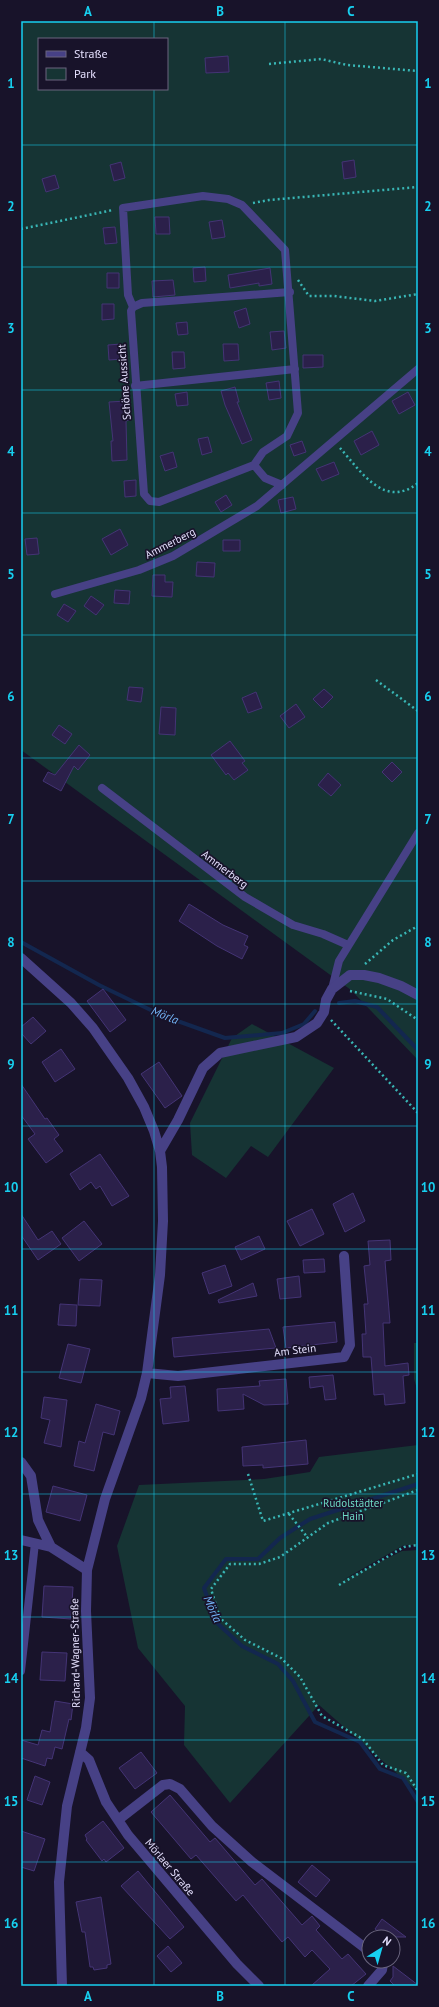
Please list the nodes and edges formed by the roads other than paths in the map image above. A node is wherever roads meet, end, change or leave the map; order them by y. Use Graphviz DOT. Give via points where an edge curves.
graph roads {
  1 [pos="290,292"];
  2 [pos="133,307"];
  3 [pos="295,369"];
  4 [pos="418,369"];
  5 [pos="135,386"];
  6 [pos="254,465"];
  7 [pos="282,484"];
  8 [pos="55,594"];
  9 [pos="102,788"];
  10 [pos="418,833"];
  11 [pos="348,945"];
  12 [pos="21,958"];
  13 [pos="332,989"];
  14 [pos="418,995"];
  15 [pos="160,1151"];
  16 [pos="344,1256"];
  17 [pos="147,1373"];
  18 [pos="21,1462"];
  19 [pos="21,1540"];
  20 [pos="35,1543"];
  21 [pos="51,1547"];
  22 [pos="87,1570"];
  23 [pos="21,1671"];
  24 [pos="80,1752"];
  25 [pos="118,1820"];
  26 [pos="361,1945"];
  27 [pos="382,1969"];
  28 [pos="62,1986"];
  29 [pos="259,1986"];
  30 [pos="368,1986"];
  1 -- 2 [label="lane" via="142,303"];
  1 -- 2 [label="lane, Schöne Aussicht" via="285,250 242,205 228,199 203,196 123,208 128,295"];
  1 -- 3 [label="lane, Schöne Aussicht"];
  2 -- 5 [label="lane, Schöne Aussicht" via="131,311"];
  3 -- 5 [label="lane"];
  3 -- 6 [label="lane, Schöne Aussicht" via="298,413 293,426 286,436 263,452"];
  4 -- 7 [label="lane"];
  5 -- 6 [label="lane, Schöne Aussicht" via="144,494 150,501 159,502"];
  6 -- 7 [label="lane" via="265,478"];
  7 -- 8 [label="lane, Ammerberg" via="257,506 173,556 139,570"];
  9 -- 11 [label="lane, Ammerberg" via="245,897 293,925"];
  10 -- 11 [label="lane"];
  11 -- 13 [label="lane" via="339,961"];
  12 -- 15 [label="street" via="71,1003 93,1028 138,1095"];
  13 -- 14 [label="street" via="350,976 364,975 401,986"];
  13 -- 15 [label="street" via="317,1023 296,1037 220,1053 203,1068"];
  15 -- 17 [label="street" via="162,1252"];
  16 -- 17 [label="street, Am Stein" via="350,1345 344,1357 178,1376"];
  17 -- 22 [label="street, Richard-Wagner-Straße" via="139,1405 105,1499"];
  18 -- 21 [label="street" via="31,1476 38,1520"];
  19 -- 20 [label="street"];
  20 -- 21 [label="street"];
  20 -- 23 [label="lane"];
  21 -- 22 [label="street"];
  22 -- 24 [label="street, Richard-Wagner-Straße" via="90,1698"];
  24 -- 25 [label="street, Mörlaer Straße" via="90,1760 106,1802"];
  24 -- 28 [label="street, Richard-Wagner-Straße" via="67,1806 59,1882"];
  25 -- 26 [label="street" via="163,1785 170,1784 180,1789 212,1826 252,1862"];
  25 -- 29 [label="street, Mörlaer Straße" via="176,1893"];
  27 -- 30 [label="street"];
}
